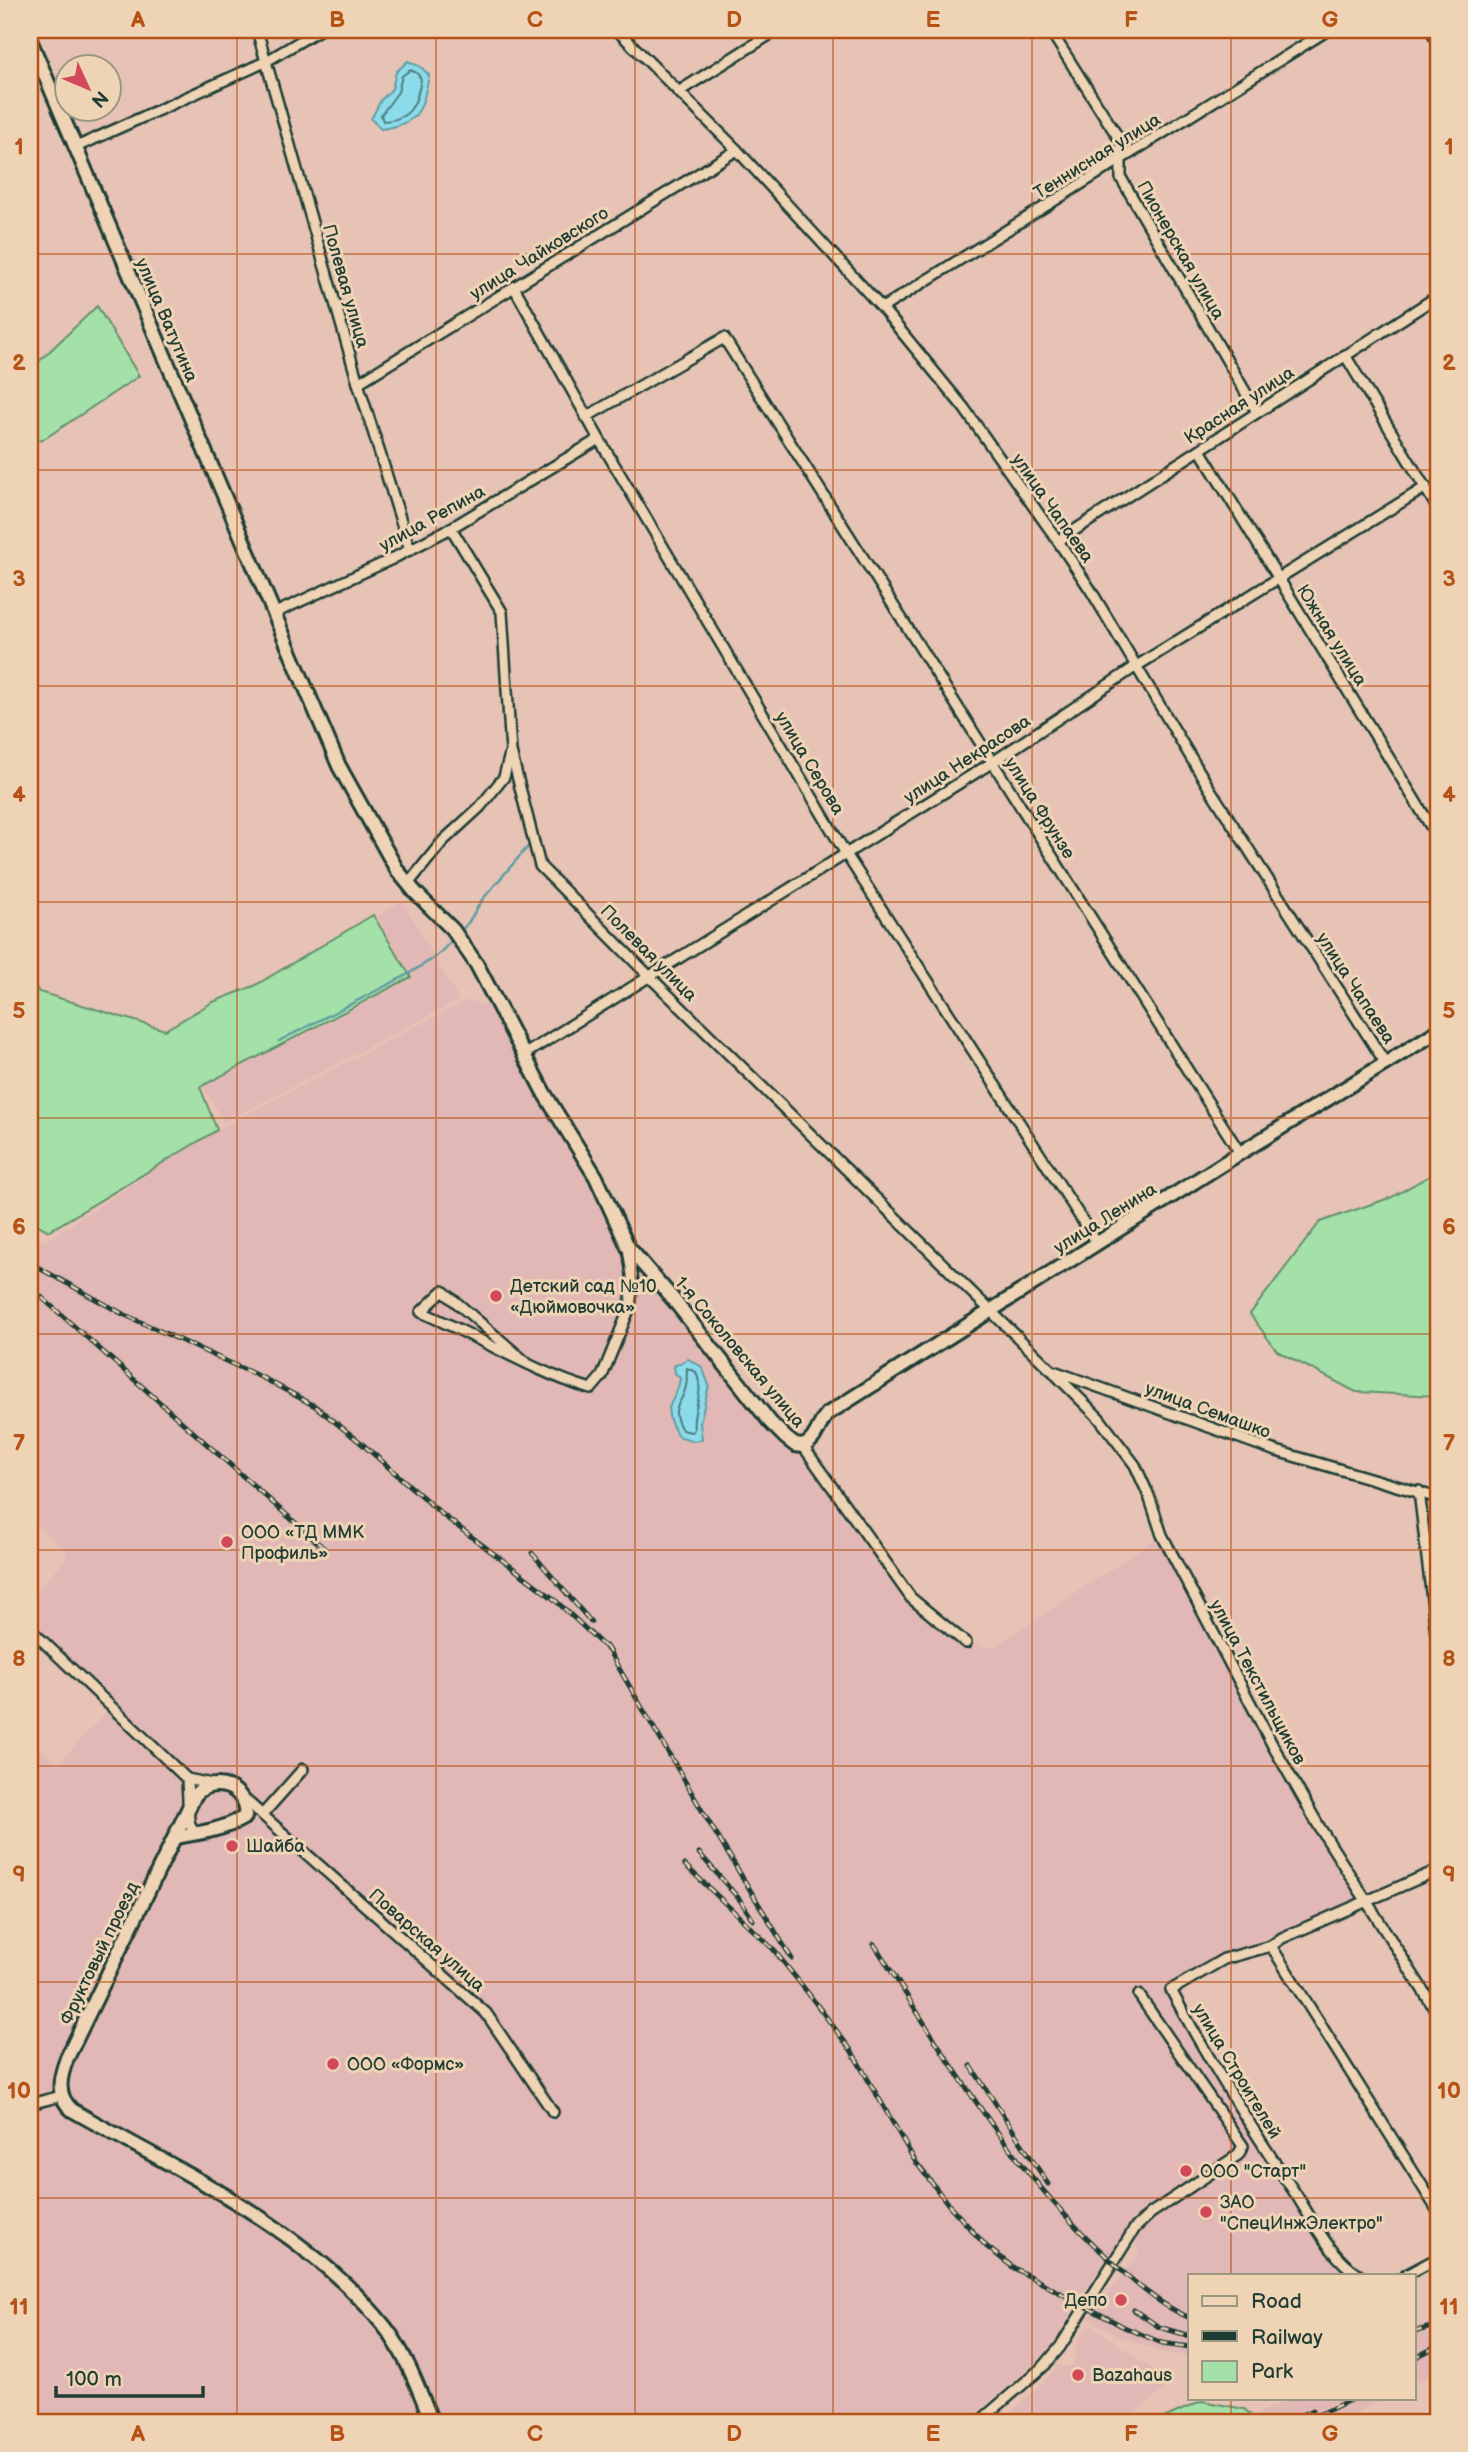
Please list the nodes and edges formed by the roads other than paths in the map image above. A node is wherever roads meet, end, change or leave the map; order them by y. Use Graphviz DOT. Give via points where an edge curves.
graph roads {
  1 [pos="257,30"];
  2 [pos="319,30"];
  3 [pos="617,30"];
  4 [pos="777,30"];
  5 [pos="1050,30"];
  6 [pos="1328,30"];
  7 [pos="1431,30"];
  8 [pos="30,40"];
  9 [pos="1438,42"];
  10 [pos="265,62"];
  11 [pos="678,92"];
  12 [pos="74,148"];
  13 [pos="737,150"];
  14 [pos="1122,160"];
  15 [pos="514,287"];
  16 [pos="1438,296"];
  17 [pos="882,307"];
  18 [pos="1345,355"];
  19 [pos="358,383"];
  20 [pos="1257,412"];
  21 [pos="586,417"];
  22 [pos="599,439"];
  23 [pos="1200,450"];
  24 [pos="1426,487"];
  25 [pos="1438,509"];
  26 [pos="457,524"];
  27 [pos="1058,541"];
  28 [pos="410,550"];
  29 [pos="1279,579"];
  30 [pos="275,614"];
  31 [pos="1135,667"];
  32 [pos="510,752"];
  33 [pos="993,762"];
  34 [pos="1438,838"];
  35 [pos="846,855"];
  36 [pos="408,884"];
  37 [pos="650,977"];
  38 [pos="1438,1031"];
  39 [pos="524,1054"];
  40 [pos="1386,1064"];
  41 [pos="1240,1153"];
  42 [pos="1097,1243"];
  43 [pos="628,1247"];
  44 [pos="991,1310"];
  45 [pos="527,1363"];
  46 [pos="1051,1370"];
  47 [pos="803,1446"];
  48 [pos="1419,1491"];
  49 [pos="1438,1498"];
  50 [pos="30,1629"];
  51 [pos="966,1643"];
  52 [pos="1438,1650"];
  53 [pos="303,1769"];
  54 [pos="187,1779"];
  55 [pos="212,1784"];
  56 [pos="240,1795"];
  57 [pos="188,1806"];
  58 [pos="262,1812"];
  59 [pos="245,1817"];
  60 [pos="195,1834"];
  61 [pos="174,1837"];
  62 [pos="1438,1870"];
  63 [pos="1368,1900"];
  64 [pos="1271,1947"];
  65 [pos="1139,1995"];
  66 [pos="1438,2014"];
  67 [pos="61,2096"];
  68 [pos="30,2104"];
  69 [pos="553,2112"];
  70 [pos="1438,2211"];
  71 [pos="1438,2258"];
  72 [pos="1357,2274"];
  73 [pos="1408,2274"];
  74 [pos="432,2422"];
  75 [pos="978,2422"];
  1 -- 10 [label="street, Полевая улица"];
  2 -- 10 [label="street"];
  3 -- 11 [label="street, улица Чапаева"];
  4 -- 11 [label="street"];
  5 -- 14 [label="street, Пионерская улица" via="1121,142"];
  6 -- 14 [label="street, Теннисная улица"];
  7 -- 9 [label="street"];
  8 -- 12 [label="street, улица Ватутина"];
  10 -- 12 [label="street"];
  10 -- 19 [label="street, Полевая улица"];
  11 -- 13 [label="street, улица Чапаева"];
  12 -- 30 [label="street, улица Ватутина"];
  13 -- 15 [label="street, улица Чайковского"];
  13 -- 17 [label="street, улица Чапаева"];
  14 -- 17 [label="street, Теннисная улица"];
  14 -- 20 [label="street, Пионерская улица" via="1121,178"];
  15 -- 19 [label="street, улица Чайковского"];
  15 -- 21 [label="street, улица Серова"];
  16 -- 18 [label="street, Красная улица"];
  17 -- 27 [label="street, улица Чапаева" via="964,408"];
  18 -- 20 [label="street, Красная улица"];
  18 -- 24 [label="street"];
  19 -- 28 [label="street, Полевая улица"];
  20 -- 23 [label="street, Красная улица"];
  21 -- 22 [label="street, улица Серова"];
  21 -- 33 [label="street, улица Фрунзе" via="724,338"];
  22 -- 26 [label="street, улица Репина"];
  22 -- 35 [label="street, улица Серова"];
  23 -- 27 [label="street, Красная улица"];
  23 -- 29 [label="street, Южная улица"];
  24 -- 25 [label="street"];
  24 -- 29 [label="street, улица Некрасова"];
  26 -- 28 [label="street, улица Репина"];
  26 -- 32 [label="street, Полевая улица" via="502,612"];
  27 -- 31 [label="street, улица Чапаева"];
  28 -- 30 [label="street, улица Репина"];
  29 -- 31 [label="street, улица Некрасова"];
  29 -- 34 [label="street, Южная улица"];
  30 -- 36 [label="street, улица Ватутина" via="340,766"];
  31 -- 33 [label="street, улица Некрасова"];
  31 -- 40 [label="street, улица Чапаева"];
  32 -- 36 [label="street" via="504,777"];
  32 -- 37 [label="street, Полевая улица" via="540,866"];
  33 -- 35 [label="street, улица Некрасова"];
  33 -- 41 [label="street, улица Фрунзе"];
  35 -- 37 [label="street, улица Некрасова"];
  35 -- 42 [label="street, улица Серова"];
  36 -- 39 [label="street, 1-я Соколовская улица" via="456,934"];
  37 -- 39 [label="street, улица Некрасова"];
  37 -- 44 [label="street, Полевая улица"];
  38 -- 40 [label="street, улица Ленина"];
  39 -- 43 [label="street, 1-я Соколовская улица" via="596,1177"];
  40 -- 41 [label="street, улица Ленина"];
  41 -- 42 [label="street, улица Ленина"];
  42 -- 44 [label="street, улица Ленина"];
  43 -- 45 [label="street" via="633,1282 630,1307 602,1376 591,1389"];
  43 -- 47 [label="street, 1-я Соколовская улица" via="770,1422 795,1445"];
  44 -- 46 [label="street, улица Семашко"];
  44 -- 47 [label="street, улица Ленина" via="827,1414 813,1440"];
  45 -- 45 [label="street" via="461,1328 421,1312 443,1291"];
  46 -- 48 [label="street, улица Семашко" via="1273,1450"];
  46 -- 63 [label="street, улица Текстильщиков" via="1099,1418 1135,1465 1162,1535 1222,1651 1320,1828"];
  47 -- 51 [label="street, 1-я Соколовская улица" via="911,1598"];
  48 -- 49 [label="street, улица Семашко"];
  48 -- 52 [label="street"];
  50 -- 54 [label="street"];
  53 -- 58 [label="street"];
  54 -- 55 [label="street"];
  54 -- 57 [label="street"];
  55 -- 56 [label="street"];
  55 -- 57 [label="street" via="201,1788"];
  56 -- 58 [label="street, Поварская улица"];
  56 -- 59 [label="street" via="246,1804"];
  57 -- 60 [label="street"];
  57 -- 61 [label="street, Фруктовый проезд"];
  58 -- 59 [label="street"];
  58 -- 69 [label="street, Поварская улица" via="486,2013"];
  59 -- 60 [label="street" via="224,1828"];
  60 -- 61 [label="street"];
  61 -- 67 [label="street, Фруктовый проезд" via="67,2057"];
  62 -- 63 [label="street"];
  63 -- 64 [label="street"];
  63 -- 66 [label="street, улица Текстильщиков"];
  64 -- 70 [label="street"];
  64 -- 72 [label="street, улица Строителей" via="1224,1959 1171,1990 1256,2136 1337,2257"];
  65 -- 75 [label="street" via="1243,2146 1238,2155 1135,2228 1060,2347"];
  67 -- 68 [label="street"];
  67 -- 74 [label="street" via="72,2110 234,2200 322,2262 386,2329 416,2381"];
  71 -- 73 [label="street"];
}
